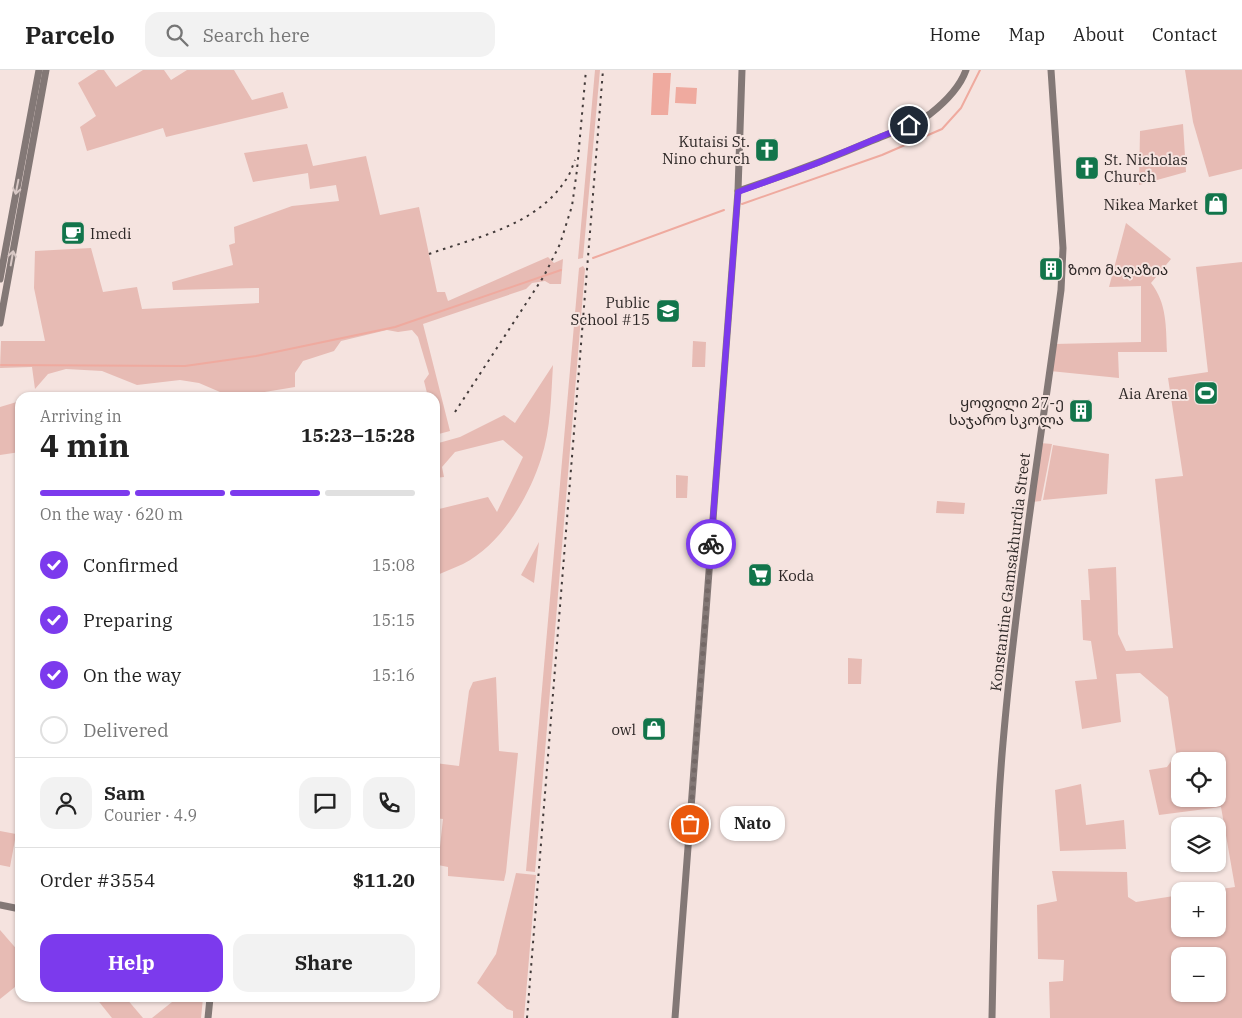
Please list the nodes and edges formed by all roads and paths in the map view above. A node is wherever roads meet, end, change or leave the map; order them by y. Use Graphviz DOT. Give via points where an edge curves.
graph roads {
  1 [pos="39,70"];
  2 [pos="46,70"];
  3 [pos="742,70"];
  4 [pos="966,70"];
  5 [pos="1051,70"];
  6 [pos="738,192"];
  7 [pos="0,279"];
  8 [pos="0,323"];
  9 [pos="0,905"];
  10 [pos="15,909"];
  11 [pos="210,1002"];
  12 [pos="208,1018"];
  13 [pos="675,1018"];
  14 [pos="992,1018"];
  1 -- 7 [label="main road, one-way"];
  8 -- 2 [label="main road, one-way"];
  3 -- 6 [label="main road"];
  4 -- 6 [label="main road" via="947,98 929,114 909,125"];
  5 -- 14 [label="main road, Konstantine Gamsakhurdia Street" via="1062,248 1061,290 1023,559 1003,741"];
  6 -- 13 [label="main road"];
  9 -- 10 [label="main road"];
  11 -- 12 [label="main road"];
}
